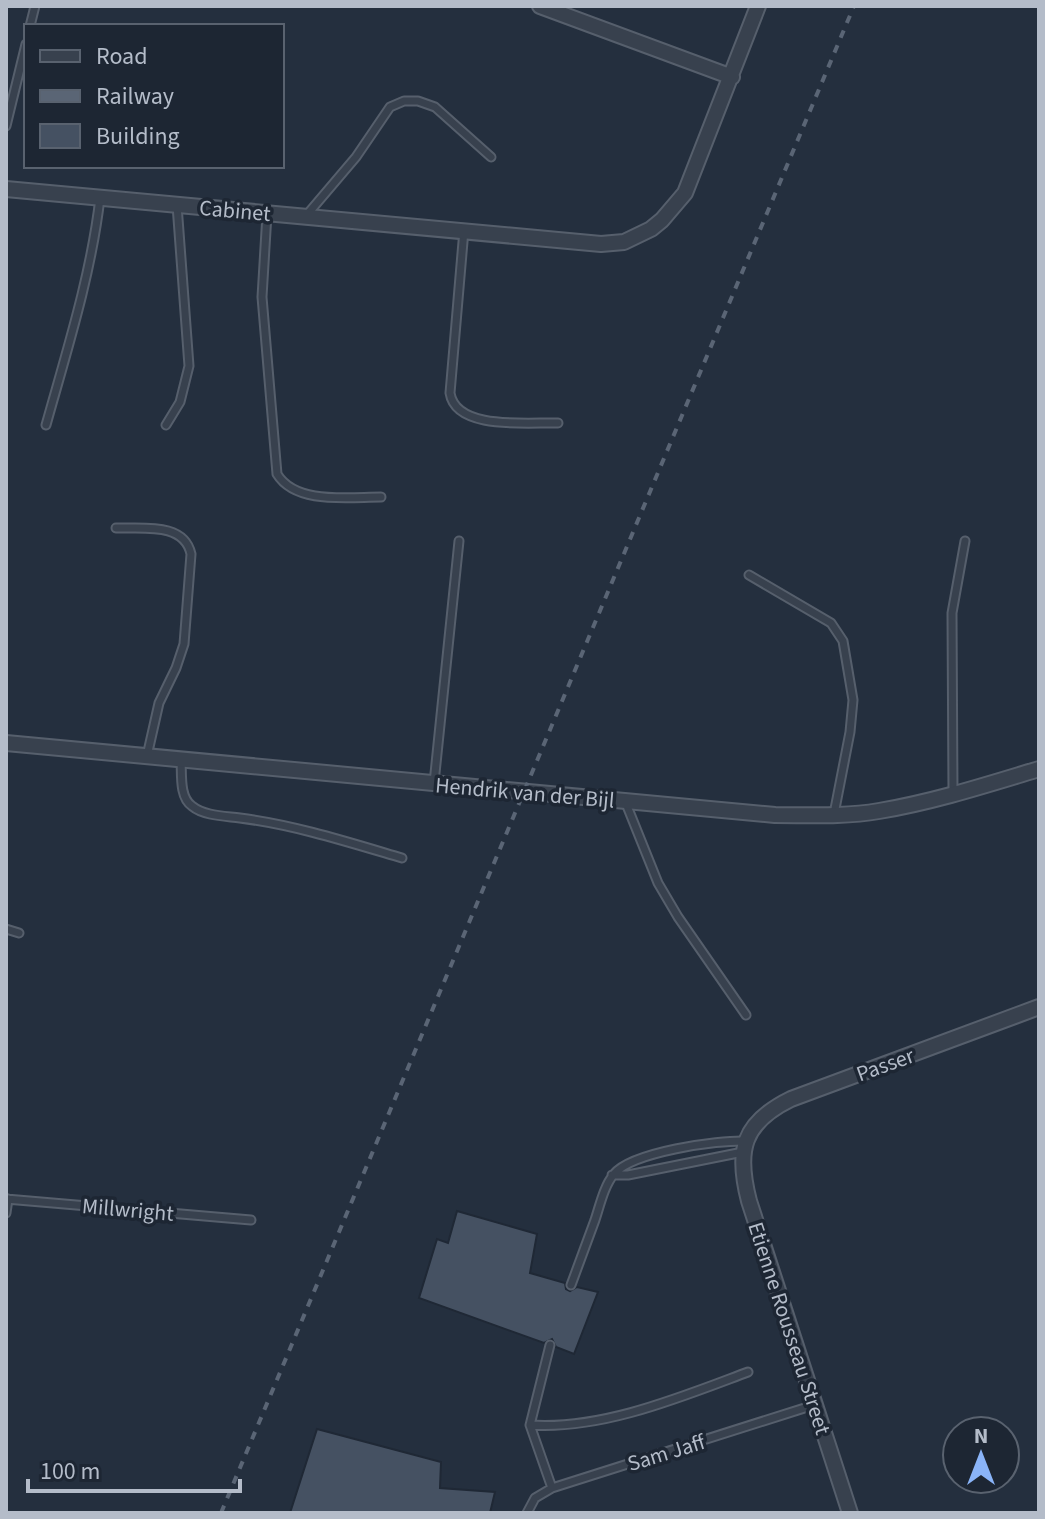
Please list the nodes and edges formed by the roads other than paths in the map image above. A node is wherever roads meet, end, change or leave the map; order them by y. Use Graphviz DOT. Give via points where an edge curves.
graph roads {
  1 [pos="540,6"];
  2 [pos="758,6"];
  3 [pos="24,52"];
  4 [pos="732,77"];
  5 [pos="6,126"];
  6 [pos="491,157"];
  7 [pos="6,189"];
  8 [pos="100,198"];
  9 [pos="177,205"];
  10 [pos="267,214"];
  11 [pos="305,217"];
  12 [pos="464,230"];
  13 [pos="558,423"];
  14 [pos="46,425"];
  15 [pos="166,425"];
  16 [pos="381,497"];
  17 [pos="116,528"];
  18 [pos="459,541"];
  19 [pos="965,541"];
  20 [pos="749,575"];
  21 [pos="6,743"];
  22 [pos="147,756"];
  23 [pos="181,759"];
  24 [pos="1039,769"];
  25 [pos="434,783"];
  26 [pos="953,794"];
  27 [pos="625,801"];
  28 [pos="834,816"];
  29 [pos="402,858"];
  30 [pos="6,929"];
  31 [pos="19,933"];
  32 [pos="1039,1007"];
  33 [pos="746,1015"];
  34 [pos="744,1146"];
  35 [pos="612,1175"];
  36 [pos="7,1199"];
  37 [pos="6,1213"];
  38 [pos="251,1220"];
  39 [pos="571,1285"];
  40 [pos="550,1345"];
  41 [pos="748,1372"];
  42 [pos="816,1405"];
  43 [pos="530,1425"];
  44 [pos="552,1488"];
  45 [pos="527,1513"];
  46 [pos="850,1513"];
  1 -- 4 [label="street"];
  2 -- 4 [label="street, Cabinet"];
  3 -- 5 [label="lane"];
  4 -- 12 [label="street, Cabinet" via="685,193 651,229 610,244"];
  6 -- 11 [label="lane" via="435,107 404,101 390,107"];
  7 -- 8 [label="street, Cabinet"];
  8 -- 9 [label="street, Cabinet"];
  8 -- 14 [label="lane" via="88,273"];
  9 -- 10 [label="street, Cabinet"];
  9 -- 15 [label="lane" via="189,366 180,402"];
  10 -- 11 [label="street, Cabinet"];
  10 -- 16 [label="lane" via="262,297 277,474 292,490"];
  11 -- 12 [label="street, Cabinet"];
  12 -- 13 [label="lane" via="451,402 476,420"];
  17 -- 22 [label="lane" via="180,534 191,554 184,644 156,711"];
  18 -- 25 [label="lane"];
  19 -- 26 [label="lane" via="952,613"];
  20 -- 28 [label="lane" via="831,623 843,641 853,700"];
  21 -- 22 [label="street, Hendrik van der Bijl"];
  22 -- 23 [label="street, Hendrik van der Bijl"];
  23 -- 25 [label="street, Hendrik van der Bijl"];
  23 -- 29 [label="lane" via="183,791 194,808 293,826"];
  24 -- 26 [label="street, Hendrik van der Bijl"];
  25 -- 27 [label="street, Hendrik van der Bijl"];
  26 -- 28 [label="street, Hendrik van der Bijl"];
  27 -- 28 [label="street, Hendrik van der Bijl"];
  27 -- 33 [label="lane" via="658,883"];
  30 -- 31 [label="lane"];
  32 -- 34 [label="street, Passer" via="791,1099 754,1125"];
  34 -- 35 [label="lane"];
  34 -- 35 [label="lane" via="704,1144 636,1159"];
  34 -- 42 [label="street, Etienne Rousseau Street" via="749,1201"];
  35 -- 39 [label="lane"];
  36 -- 37 [label="lane"];
  36 -- 38 [label="lane, Millwright"];
  40 -- 43 [label="lane"];
  41 -- 43 [label="lane" via="597,1420"];
  42 -- 44 [label="lane, Sam Jaff"];
  42 -- 46 [label="street, Etienne Rousseau Street"];
  43 -- 44 [label="lane"];
  44 -- 45 [label="lane, Sam Jaff" via="535,1498"];
}
